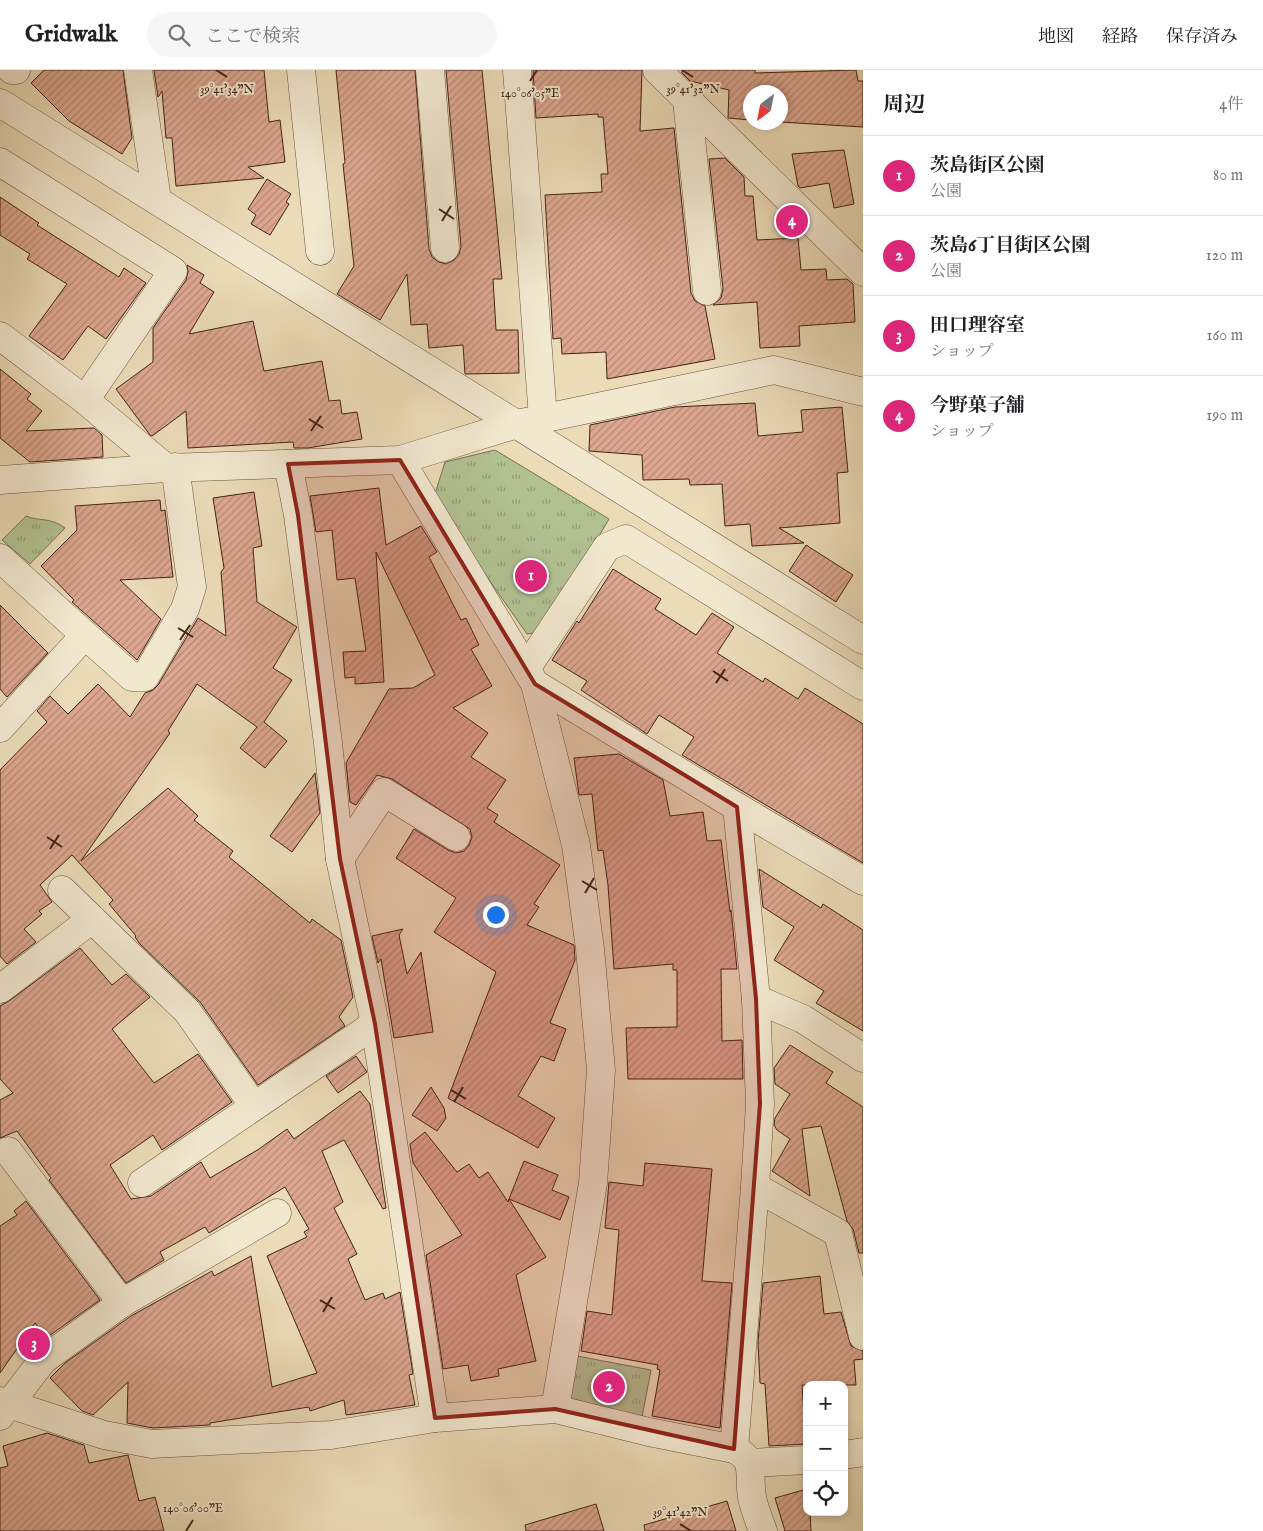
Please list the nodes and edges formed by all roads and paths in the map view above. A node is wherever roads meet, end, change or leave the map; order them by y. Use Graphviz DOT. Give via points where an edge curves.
graph roads {
  1 [pos="12,70"];
  2 [pos="16,70"];
  3 [pos="138,70"];
  4 [pos="301,70"];
  5 [pos="430,70"];
  6 [pos="517,70"];
  7 [pos="657,70"];
  8 [pos="687,100"];
  9 [pos="0,103"];
  10 [pos="0,162"];
  11 [pos="157,200"];
  12 [pos="445,248"];
  13 [pos="320,251"];
  14 [pos="863,272"];
  15 [pos="708,291"];
  16 [pos="0,336"];
  17 [pos="863,392"];
  18 [pos="85,400"];
  19 [pos="530,421"];
  20 [pos="400,460"];
  21 [pos="288,464"];
  22 [pos="171,467"];
  23 [pos="0,480"];
  24 [pos="0,558"];
  25 [pos="85,635"];
  26 [pos="863,640"];
  27 [pos="530,676"];
  28 [pos="863,686"];
  29 [pos="0,728"];
  30 [pos="737,807"];
  31 [pos="456,837"];
  32 [pos="340,859"];
  33 [pos="863,881"];
  34 [pos="62,890"];
  35 [pos="92,919"];
  36 [pos="0,989"];
  37 [pos="756,999"];
  38 [pos="375,1024"];
  39 [pos="863,1058"];
  40 [pos="254,1106"];
  41 [pos="8,1151"];
  42 [pos="142,1183"];
  43 [pos="755,1188"];
  44 [pos="277,1213"];
  45 [pos="122,1303"];
  46 [pos="863,1336"];
  47 [pos="3,1408"];
  48 [pos="555,1409"];
  49 [pos="435,1418"];
  50 [pos="863,1452"];
  51 [pos="848,1454"];
  52 [pos="742,1456"];
  53 [pos="803,1460"];
  54 [pos="763,1531"];
  1 -- 2 [label="street"];
  3 -- 11 [label="street"];
  4 -- 13 [label="street"];
  5 -- 12 [label="street"];
  6 -- 19 [label="street"];
  7 -- 8 [label="street"];
  8 -- 14 [label="street"];
  8 -- 15 [label="street"];
  9 -- 11 [label="street"];
  10 -- 18 [label="street" via="173,272"];
  11 -- 19 [label="street"];
  16 -- 18 [label="street"];
  17 -- 19 [label="street" via="774,370"];
  18 -- 22 [label="street"];
  19 -- 20 [label="street"];
  19 -- 26 [label="street"];
  20 -- 21 [label="street"];
  20 -- 27 [label="street"];
  21 -- 22 [label="street"];
  21 -- 32 [label="street" via="306,574"];
  22 -- 23 [label="street"];
  22 -- 25 [label="street" via="192,587 185,609 145,677 132,677"];
  24 -- 25 [label="street"];
  25 -- 29 [label="street"];
  27 -- 28 [label="street" via="607,547 626,539"];
  27 -- 30 [label="street"];
  27 -- 48 [label="street" via="576,845 601,1070 593,1183"];
  30 -- 33 [label="street"];
  30 -- 37 [label="street"];
  31 -- 32 [label="street" via="384,792"];
  32 -- 38 [label="street"];
  34 -- 35 [label="street"];
  35 -- 36 [label="street"];
  35 -- 40 [label="street" via="187,1011"];
  37 -- 39 [label="street" via="803,1019"];
  37 -- 43 [label="street" via="760,1104"];
  38 -- 40 [label="street"];
  38 -- 49 [label="street"];
  40 -- 42 [label="street"];
  41 -- 45 [label="street"];
  43 -- 46 [label="street" via="838,1233"];
  43 -- 52 [label="street"];
  44 -- 45 [label="street"];
  45 -- 47 [label="street" via="43,1360"];
  47 -- 49 [label="street" via="104,1435 152,1444 331,1435"];
  48 -- 49 [label="street"];
  48 -- 52 [label="street"];
  50 -- 51 [label="street"];
  52 -- 53 [label="street"];
  52 -- 54 [label="street"];
}
